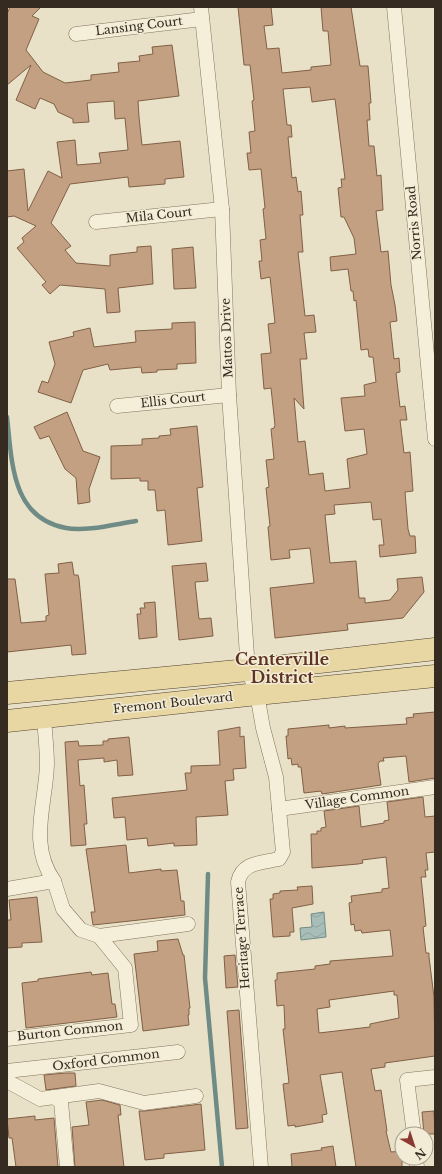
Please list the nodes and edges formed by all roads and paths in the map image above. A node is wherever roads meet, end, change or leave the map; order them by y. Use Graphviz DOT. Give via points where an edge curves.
graph roads {
  1 [pos="394,7"];
  2 [pos="201,13"];
  3 [pos="76,34"];
  4 [pos="222,209"];
  5 [pos="96,222"];
  6 [pos="230,395"];
  7 [pos="117,406"];
  8 [pos="435,439"];
  9 [pos="435,649"];
  10 [pos="248,670"];
  11 [pos="435,676"];
  12 [pos="7,693"];
  13 [pos="257,694"];
  14 [pos="44,718"];
  15 [pos="7,721"];
  16 [pos="435,788"];
  17 [pos="279,809"];
  18 [pos="54,882"];
  19 [pos="7,888"];
  20 [pos="188,924"];
  21 [pos="99,936"];
  22 [pos="7,1038"];
  23 [pos="178,1052"];
  24 [pos="7,1071"];
  25 [pos="435,1077"];
  26 [pos="7,1081"];
  27 [pos="196,1096"];
  28 [pos="54,1097"];
  29 [pos="413,1126"];
  30 [pos="66,1167"];
  31 [pos="261,1167"];
  1 -- 8 [label="street, Norris Road"];
  2 -- 3 [label="street, Lansing Court"];
  2 -- 4 [label="street, Mattos Drive"];
  4 -- 5 [label="street, Mila Court"];
  4 -- 6 [label="street, Mattos Drive"];
  6 -- 7 [label="street, Ellis Court"];
  6 -- 10 [label="street, Mattos Drive"];
  9 -- 10 [label="main road"];
  10 -- 12 [label="main road"];
  10 -- 13 [label="street, Heritage Terrace"];
  11 -- 13 [label="main road, Fremont Boulevard"];
  13 -- 14 [label="main road, Fremont Boulevard"];
  13 -- 17 [label="street, Heritage Terrace" via="276,777"];
  14 -- 15 [label="main road, Fremont Boulevard"];
  14 -- 18 [label="street" via="47,764 39,827 46,870"];
  16 -- 17 [label="street, Village Common"];
  17 -- 31 [label="street, Heritage Terrace" via="283,852 279,859 246,866 240,873 238,882"];
  18 -- 19 [label="street"];
  18 -- 21 [label="street" via="63,909 81,930"];
  20 -- 21 [label="street"];
  21 -- 22 [label="street, Burton Common" via="125,968 131,1025"];
  23 -- 24 [label="street, Oxford Common"];
  25 -- 29 [label="street" via="408,1080"];
  26 -- 28 [label="street" via="40,1099"];
  27 -- 28 [label="street" via="144,1103 99,1091"];
  28 -- 30 [label="street" via="61,1102"];
}
